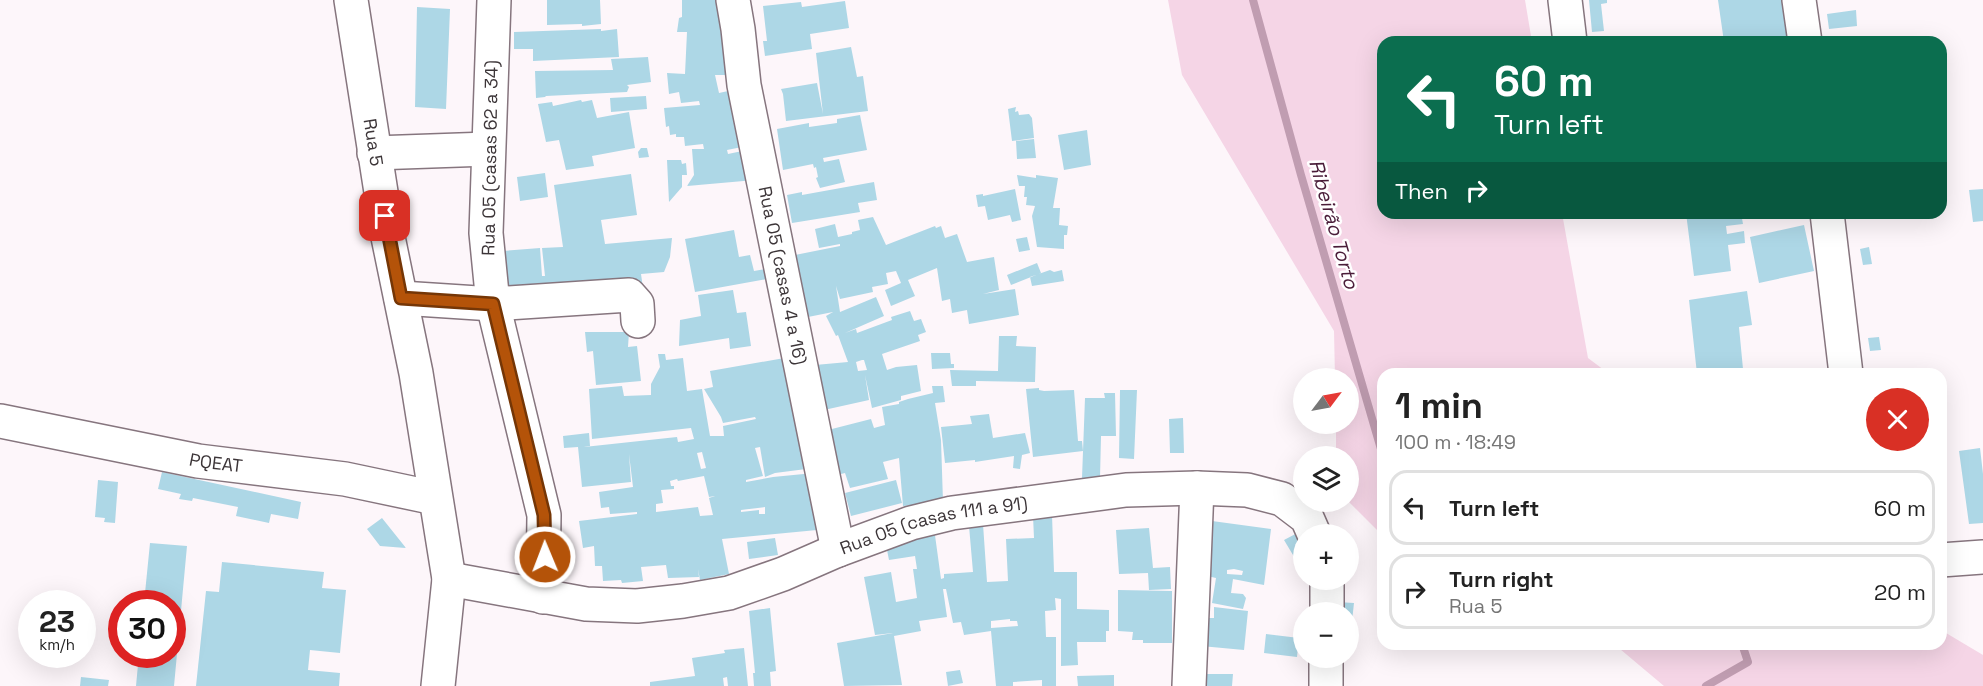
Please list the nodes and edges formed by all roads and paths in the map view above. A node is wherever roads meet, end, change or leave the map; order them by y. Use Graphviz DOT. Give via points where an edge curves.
graph roads {
  1 [pos="351,0"];
  2 [pos="494,0"];
  3 [pos="733,0"];
  4 [pos="1565,0"];
  5 [pos="1799,0"];
  6 [pos="1569,36"];
  7 [pos="1803,36"];
  8 [pos="488,149"];
  9 [pos="374,153"];
  10 [pos="1828,219"];
  11 [pos="401,298"];
  12 [pos="493,304"];
  13 [pos="638,321"];
  14 [pos="1845,368"];
  15 [pos="0,421"];
  16 [pos="1197,488"];
  17 [pos="435,498"];
  18 [pos="1310,524"];
  19 [pos="838,550"];
  20 [pos="1983,557"];
  21 [pos="1947,560"];
  22 [pos="449,579"];
  23 [pos="543,597"];
  24 [pos="1326,668"];
  25 [pos="438,686"];
  26 [pos="1189,686"];
  27 [pos="1326,686"];
  1 -- 9 [label="street, Rua 5"];
  2 -- 8 [label="street, Rua 05 (casas 62 a 34)"];
  3 -- 19 [label="street, Rua 05 (casas 4 a 16)" via="744,85"];
  4 -- 6 [label="street"];
  5 -- 7 [label="street"];
  8 -- 9 [label="street"];
  8 -- 12 [label="street, Rua 05 (casas 62 a 34)" via="486,233"];
  9 -- 11 [label="street, Rua 5"];
  10 -- 14 [label="street"];
  11 -- 12 [label="street"];
  11 -- 17 [label="street, Rua 5"];
  12 -- 13 [label="street" via="629,295 637,304"];
  12 -- 23 [label="street, Rua 05 (casas 62 a 34)" via="544,515"];
  15 -- 17 [label="street, PQEAT" via="198,460 345,479"];
  16 -- 18 [label="street, Rua 05 (casas 111 a 91)" via="1247,489 1282,499"];
  16 -- 19 [label="street, Rua 05 (casas 111 a 91)" via="1126,490 952,513 911,523"];
  16 -- 26 [label="street"];
  17 -- 22 [label="street, Rua 5"];
  19 -- 23 [label="street, Rua 05 (casas 111 a 91)" via="729,593 683,601 637,606"];
  20 -- 21 [label="street"];
  22 -- 23 [label="street, Rua 05 (casas 111 a 91)"];
  22 -- 25 [label="street, Rua 5"];
  24 -- 27 [label="street"];
}
